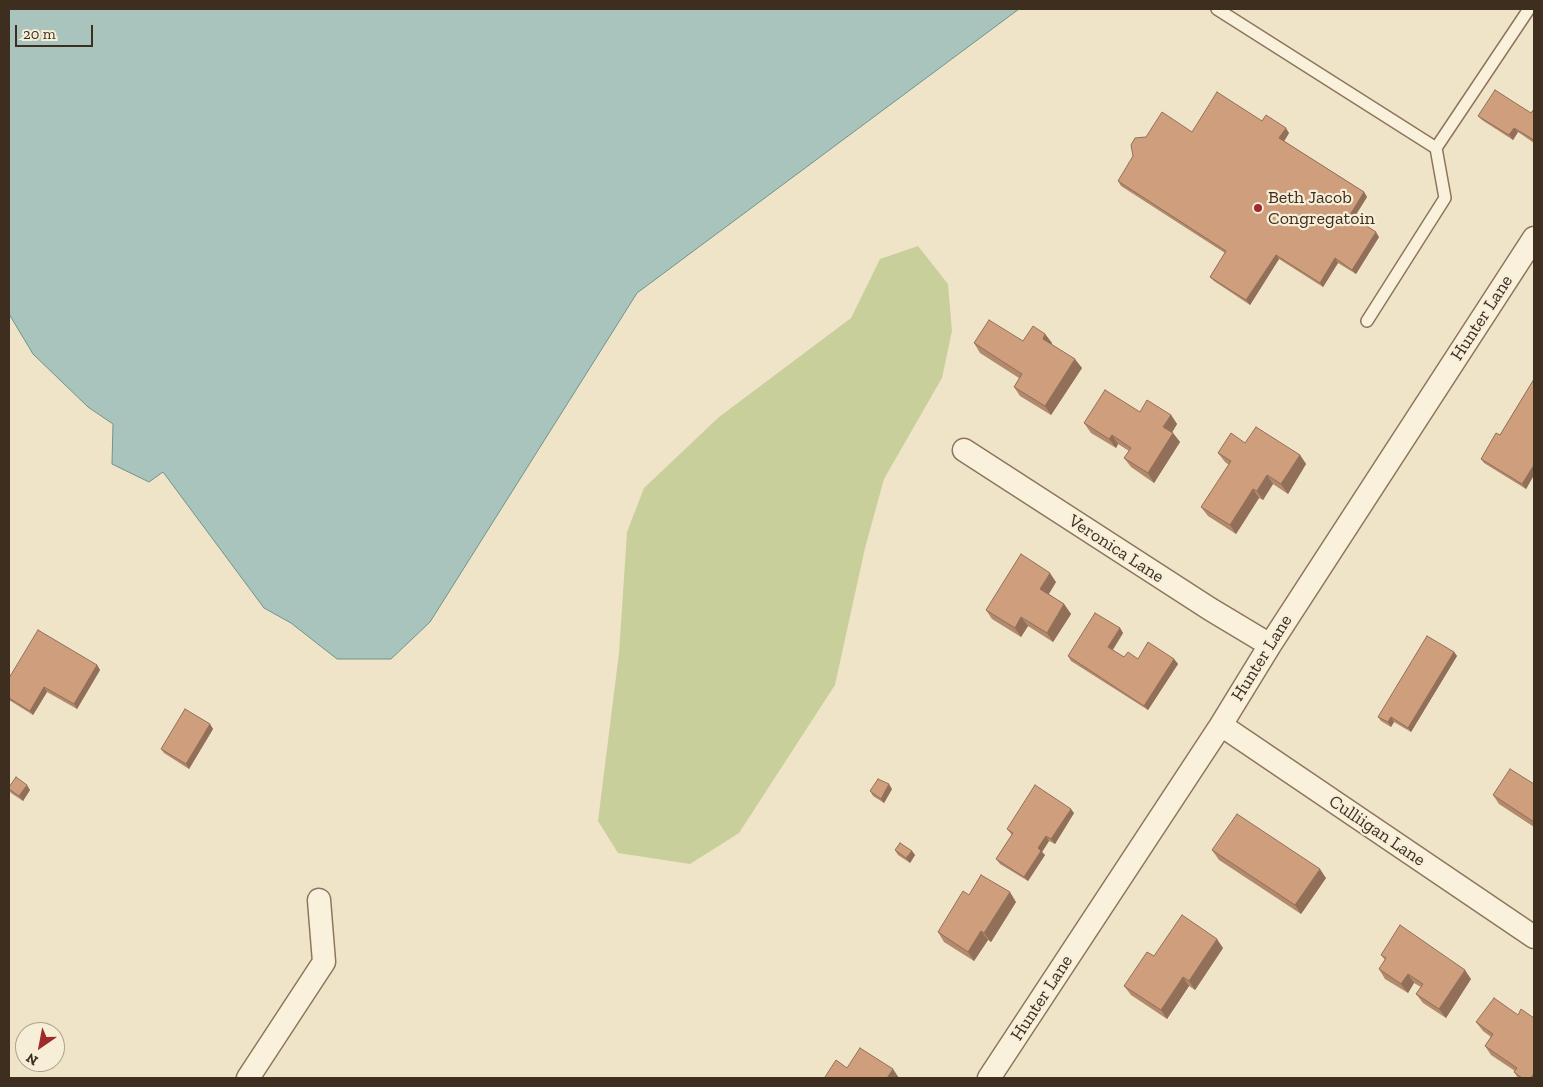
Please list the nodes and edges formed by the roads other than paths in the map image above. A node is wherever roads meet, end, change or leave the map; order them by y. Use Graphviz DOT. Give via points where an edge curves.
graph roads {
  1 [pos="1216,9"];
  2 [pos="1529,9"];
  3 [pos="1436,148"];
  4 [pos="1534,238"];
  5 [pos="1367,321"];
  6 [pos="964,450"];
  7 [pos="1270,645"];
  8 [pos="1221,725"];
  9 [pos="319,900"];
  10 [pos="1534,937"];
  11 [pos="248,1078"];
  12 [pos="989,1078"];
  1 -- 3 [label="lane"];
  2 -- 3 [label="lane"];
  3 -- 5 [label="lane" via="1445,198"];
  4 -- 7 [label="street, Hunter Lane"];
  6 -- 7 [label="street, Veronica Lane"];
  7 -- 8 [label="street, Hunter Lane"];
  8 -- 10 [label="street, Culliigan Lane"];
  8 -- 12 [label="street, Hunter Lane"];
  9 -- 11 [label="street" via="324,962"];
}
